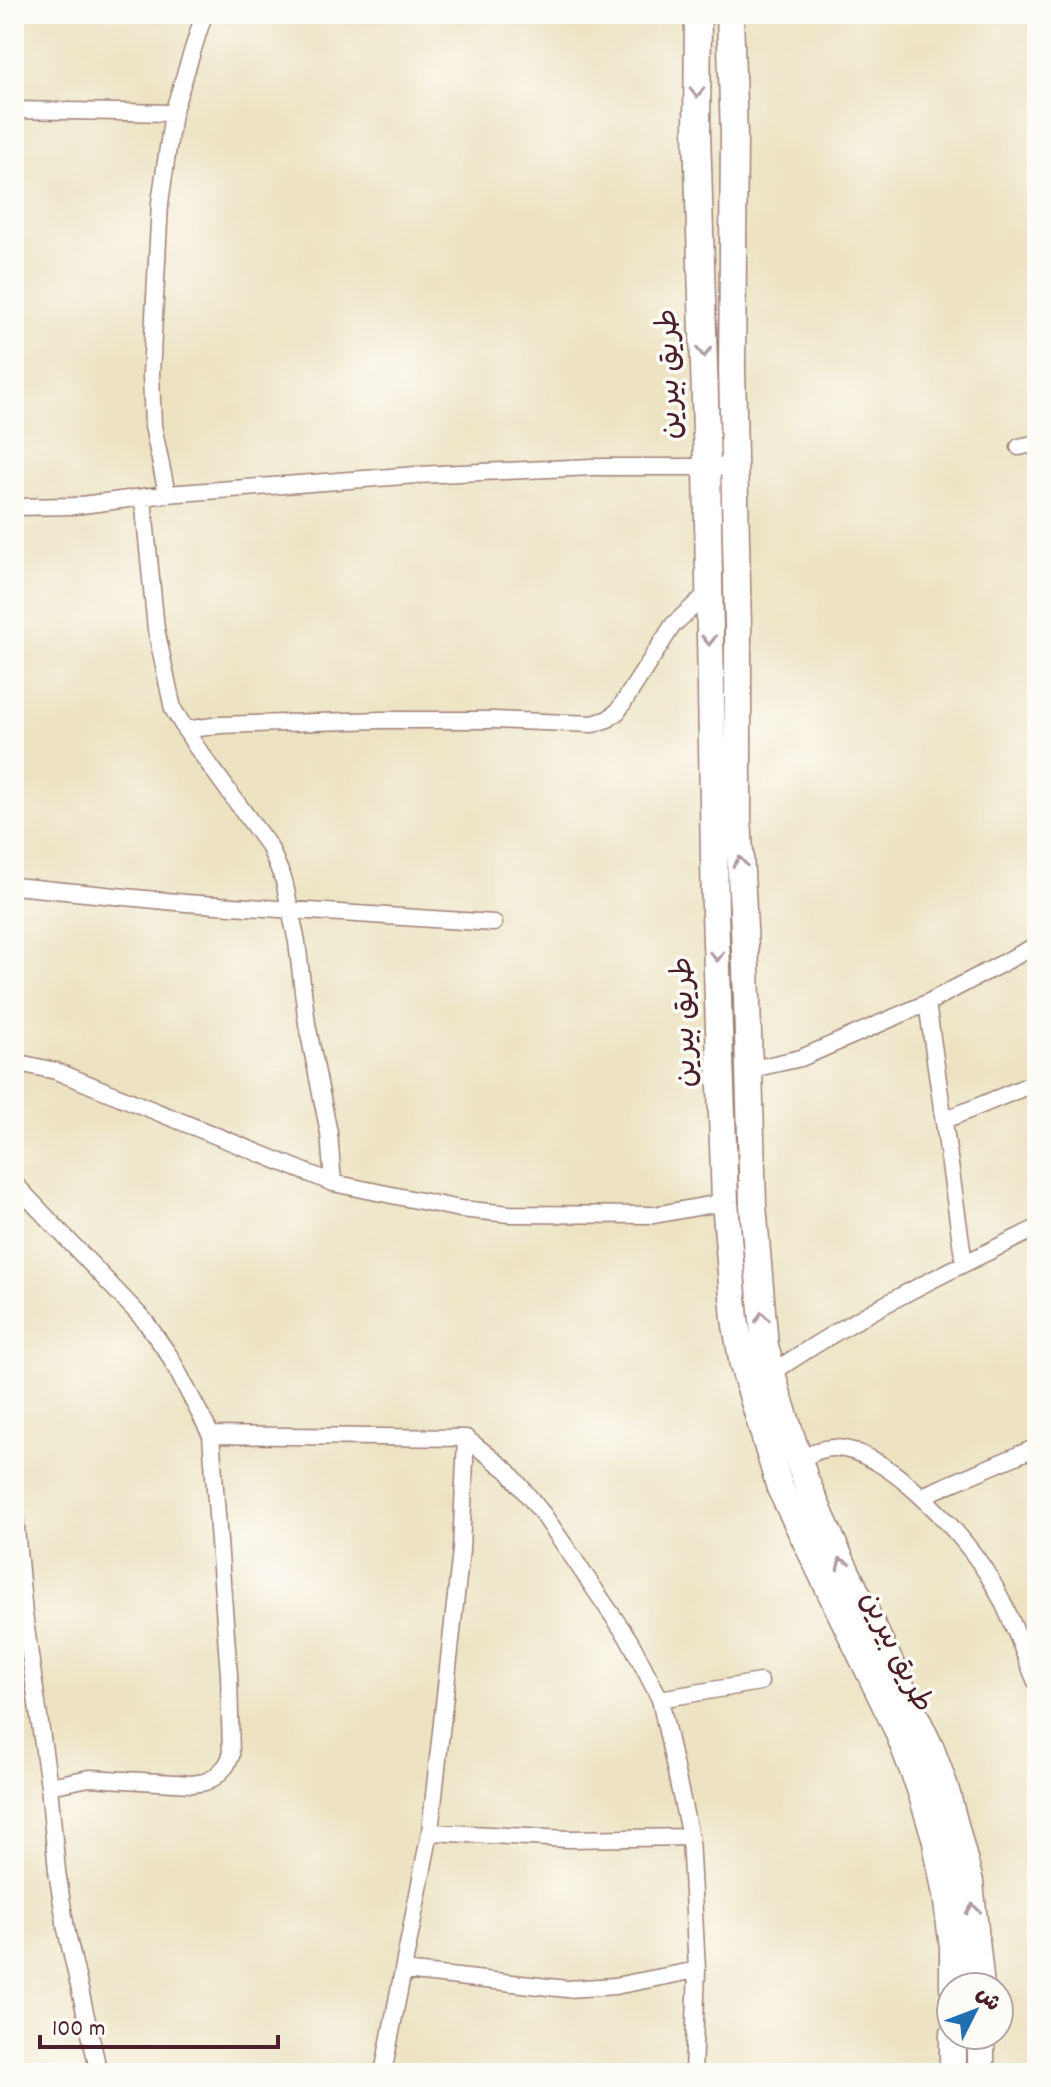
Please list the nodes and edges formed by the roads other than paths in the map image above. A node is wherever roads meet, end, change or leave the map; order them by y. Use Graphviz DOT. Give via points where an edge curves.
graph roads {
  1 [pos="204,14"];
  2 [pos="698,14"];
  3 [pos="730,14"];
  4 [pos="1036,14"];
  5 [pos="1037,22"];
  6 [pos="14,110"];
  7 [pos="173,113"];
  8 [pos="1037,443"];
  9 [pos="1019,447"];
  10 [pos="720,467"];
  11 [pos="167,494"];
  12 [pos="143,498"];
  13 [pos="14,507"];
  14 [pos="709,592"];
  15 [pos="185,730"];
  16 [pos="14,886"];
  17 [pos="291,911"];
  18 [pos="715,913"];
  19 [pos="742,913"];
  20 [pos="494,923"];
  21 [pos="1037,945"];
  22 [pos="927,1003"];
  23 [pos="14,1062"];
  24 [pos="748,1070"];
  25 [pos="1037,1082"];
  26 [pos="945,1120"];
  27 [pos="14,1183"];
  28 [pos="333,1183"];
  29 [pos="725,1202"];
  30 [pos="1037,1228"];
  31 [pos="964,1263"];
  32 [pos="772,1373"];
  33 [pos="211,1435"];
  34 [pos="466,1438"];
  35 [pos="1037,1447"];
  36 [pos="799,1461"];
  37 [pos="922,1496"];
  38 [pos="14,1507"];
  39 [pos="19,1614"];
  40 [pos="760,1682"];
  41 [pos="1037,1684"];
  42 [pos="660,1699"];
  43 [pos="49,1786"];
  44 [pos="430,1832"];
  45 [pos="690,1837"];
  46 [pos="697,1970"];
  47 [pos="404,1971"];
  48 [pos="953,1971"];
  49 [pos="979,1971"];
  50 [pos="953,2051"];
  51 [pos="981,2051"];
  52 [pos="99,2073"];
  53 [pos="383,2073"];
  54 [pos="693,2073"];
  55 [pos="953,2073"];
  56 [pos="981,2073"];
  1 -- 7 [label="street"];
  2 -- 10 [label="main road, طريق بيرين, one-way" via="697,131"];
  3 -- 10 [label="main road, طريق بيرين" via="734,136"];
  4 -- 5 [label="street"];
  6 -- 7 [label="street"];
  7 -- 11 [label="street" via="160,203 151,374 153,426"];
  8 -- 9 [label="street"];
  10 -- 11 [label="street" via="417,475"];
  10 -- 14 [label="main road, طريق بيرين"];
  19 -- 10 [label="main road, طريق بيرين, one-way" via="738,627"];
  11 -- 12 [label="street"];
  12 -- 13 [label="street"];
  12 -- 15 [label="street" via="156,629 173,709"];
  14 -- 15 [label="street" via="673,625 618,711 593,724 381,720"];
  14 -- 18 [label="main road, طريق بيرين, one-way"];
  15 -- 17 [label="street" via="270,848"];
  16 -- 17 [label="street"];
  17 -- 20 [label="street"];
  17 -- 28 [label="street"];
  18 -- 19 [label="main road"];
  18 -- 29 [label="main road, طريق بيرين, one-way"];
  19 -- 24 [label="main road, طريق بيرين"];
  21 -- 22 [label="street"];
  22 -- 24 [label="street" via="801,1058"];
  22 -- 26 [label="street"];
  23 -- 28 [label="street" via="56,1071"];
  32 -- 24 [label="main road, طريق بيرين, one-way" via="756,1258"];
  25 -- 26 [label="street"];
  26 -- 31 [label="street"];
  27 -- 33 [label="street" via="145,1321"];
  28 -- 29 [label="street" via="510,1214 654,1215"];
  29 -- 48 [label="main road, طريق بيرين" via="735,1319 761,1432 780,1488 897,1729 919,1786 946,1895"];
  30 -- 31 [label="street"];
  31 -- 32 [label="street" via="823,1338"];
  32 -- 36 [label="main road, طريق بيرين"];
  33 -- 34 [label="street"];
  33 -- 43 [label="street" via="231,1756 205,1782 90,1778"];
  34 -- 42 [label="street" via="508,1471 543,1514 630,1641"];
  34 -- 44 [label="street" via="461,1550"];
  35 -- 37 [label="street"];
  36 -- 37 [label="street" via="820,1449 842,1448 872,1460"];
  49 -- 36 [label="main road, طريق بيرين, one-way" via="970,1882 945,1787"];
  37 -- 41 [label="street" via="986,1572"];
  38 -- 39 [label="street"];
  39 -- 43 [label="street"];
  40 -- 42 [label="street"];
  42 -- 45 [label="street"];
  43 -- 52 [label="street" via="66,1929"];
  44 -- 45 [label="street" via="569,1839"];
  44 -- 47 [label="street"];
  45 -- 46 [label="street"];
  46 -- 47 [label="street" via="567,1989"];
  46 -- 54 [label="street"];
  47 -- 53 [label="street"];
  50 -- 55 [label="main road"];
  51 -- 56 [label="main road"];
}
